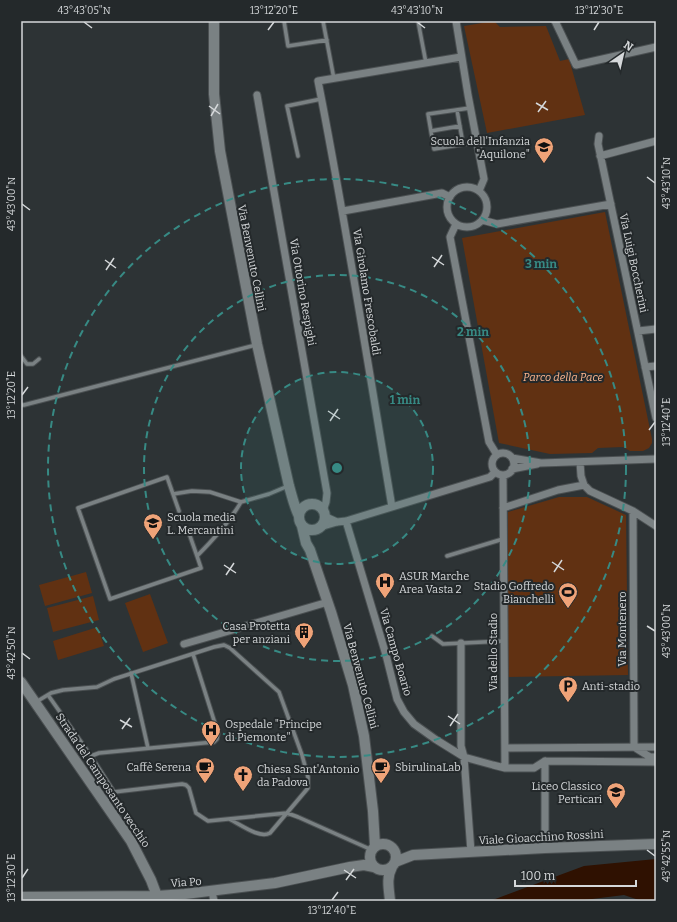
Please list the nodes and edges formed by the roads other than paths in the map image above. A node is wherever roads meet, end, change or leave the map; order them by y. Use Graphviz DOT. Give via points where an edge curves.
graph roads {
  1 [pos="214,21"];
  2 [pos="284,21"];
  3 [pos="323,21"];
  4 [pos="418,21"];
  5 [pos="456,21"];
  6 [pos="555,21"];
  7 [pos="327,40"];
  8 [pos="656,47"];
  9 [pos="461,57"];
  10 [pos="426,63"];
  11 [pos="334,79"];
  12 [pos="257,95"];
  13 [pos="322,99"];
  14 [pos="470,108"];
  15 [pos="457,110"];
  16 [pos="460,126"];
  17 [pos="431,131"];
  18 [pos="599,136"];
  19 [pos="656,141"];
  20 [pos="477,142"];
  21 [pos="462,144"];
  22 [pos="298,156"];
  23 [pos="600,156"];
  24 [pos="479,191"];
  25 [pos="450,196"];
  26 [pos="611,204"];
  27 [pos="343,211"];
  28 [pos="482,220"];
  29 [pos="456,224"];
  30 [pos="656,329"];
  31 [pos="638,331"];
  32 [pos="257,344"];
  33 [pos="21,356"];
  34 [pos="39,359"];
  35 [pos="656,366"];
  36 [pos="645,367"];
  37 [pos="21,405"];
  38 [pos="655,405"];
  39 [pos="656,418"];
  40 [pos="497,455"];
  41 [pos="512,458"];
  42 [pos="656,459"];
  43 [pos="580,462"];
  44 [pos="542,463"];
  45 [pos="512,469"];
  46 [pos="495,472"];
  47 [pos="503,475"];
  48 [pos="584,485"];
  49 [pos="289,486"];
  50 [pos="173,494"];
  51 [pos="293,496"];
  52 [pos="241,502"];
  53 [pos="304,507"];
  54 [pos="392,507"];
  55 [pos="503,508"];
  56 [pos="179,511"];
  57 [pos="322,511"];
  58 [pos="633,511"];
  59 [pos="300,521"];
  60 [pos="346,521"];
  61 [pos="337,522"];
  62 [pos="656,526"];
  63 [pos="317,528"];
  64 [pos="190,536"];
  65 [pos="504,539"];
  66 [pos="310,550"];
  67 [pos="197,556"];
  68 [pos="446,556"];
  69 [pos="328,602"];
  70 [pos="432,636"];
  71 [pos="504,641"];
  72 [pos="461,643"];
  73 [pos="184,644"];
  74 [pos="193,654"];
  75 [pos="131,673"];
  76 [pos="21,682"];
  77 [pos="48,695"];
  78 [pos="35,702"];
  79 [pos="634,747"];
  80 [pos="656,747"];
  81 [pos="148,748"];
  82 [pos="505,748"];
  83 [pos="91,756"];
  84 [pos="464,757"];
  85 [pos="656,758"];
  86 [pos="545,761"];
  87 [pos="505,768"];
  88 [pos="114,792"];
  89 [pos="104,802"];
  90 [pos="373,811"];
  91 [pos="287,813"];
  92 [pos="229,818"];
  93 [pos="656,844"];
  94 [pos="391,847"];
  95 [pos="545,848"];
  96 [pos="372,850"];
  97 [pos="471,852"];
  98 [pos="427,854"];
  99 [pos="394,864"];
  100 [pos="350,867"];
  101 [pos="377,868"];
  102 [pos="388,884"];
  103 [pos="157,896"];
  104 [pos="213,896"];
  105 [pos="21,897"];
  106 [pos="125,899"];
  107 [pos="390,901"];
  1 -- 32 [label="street, Via Benvenuto Cellini" via="216,122"];
  2 -- 7 [label="lane" via="288,46"];
  3 -- 7 [label="lane"];
  4 -- 10 [label="lane"];
  5 -- 9 [label="street"];
  6 -- 8 [label="street" via="576,65"];
  7 -- 11 [label="lane"];
  9 -- 10 [label="street"];
  9 -- 14 [label="street"];
  10 -- 11 [label="street"];
  11 -- 13 [label="street, Via Girolamo Frescobaldi" via="318,81"];
  12 -- 57 [label="street, Via Ottorino Respighi" via="327,493"];
  13 -- 22 [label="lane" via="288,106"];
  13 -- 27 [label="street, Via Girolamo Frescobaldi"];
  14 -- 15 [label="lane"];
  14 -- 20 [label="street"];
  15 -- 16 [label="lane"];
  15 -- 17 [label="lane" via="428,114"];
  16 -- 17 [label="lane"];
  16 -- 21 [label="lane"];
  17 -- 21 [label="lane" via="434,149"];
  18 -- 23 [label="street, Via Luigi Boccherini"];
  19 -- 23 [label="street"];
  20 -- 21 [label="lane"];
  20 -- 24 [label="street" via="484,179"];
  23 -- 26 [label="street, Via Luigi Boccherini"];
  24 -- 25 [label="street" via="467,187 460,188"];
  24 -- 28 [label="street" via="486,202 486,215"];
  25 -- 27 [label="street" via="442,194"];
  25 -- 29 [label="street" via="448,215"];
  26 -- 28 [label="street" via="497,224"];
  26 -- 31 [label="street, Via Luigi Boccherini"];
  27 -- 54 [label="street, Via Girolamo Frescobaldi"];
  28 -- 29 [label="street" via="467,228"];
  29 -- 40 [label="street" via="450,237 451,244 489,442"];
  30 -- 31 [label="street"];
  31 -- 36 [label="street, Via Luigi Boccherini"];
  32 -- 37 [label="lane"];
  32 -- 49 [label="street, Via Benvenuto Cellini"];
  33 -- 34 [label="lane" via="27,364 33,364"];
  35 -- 36 [label="street"];
  36 -- 38 [label="street, Via Luigi Boccherini"];
  38 -- 39 [label="street, Via Luigi Boccherini"];
  40 -- 41 [label="street" via="503,453"];
  40 -- 46 [label="street" via="492,463"];
  41 -- 44 [label="street"];
  41 -- 45 [label="street"];
  42 -- 43 [label="street"];
  43 -- 44 [label="street"];
  43 -- 48 [label="street"];
  44 -- 45 [label="street"];
  45 -- 47 [label="street"];
  46 -- 47 [label="street"];
  46 -- 54 [label="street" via="490,477"];
  47 -- 55 [label="street, Via dello Stadio"];
  48 -- 55 [label="street" via="558,490"];
  48 -- 58 [label="street" via="590,491"];
  49 -- 51 [label="street, Via Benvenuto Cellini"];
  49 -- 52 [label="lane"];
  50 -- 52 [label="lane" via="210,492"];
  50 -- 56 [label="lane"];
  50 -- 67 [label="lane" via="167,476 78,508 110,599 201,568"];
  51 -- 53 [label="street, Via Benvenuto Cellini"];
  51 -- 59 [label="street, Via Benvenuto Cellini"];
  52 -- 67 [label="lane" via="214,539"];
  53 -- 57 [label="street" via="311,504"];
  53 -- 59 [label="street" via="299,512"];
  54 -- 60 [label="street"];
  55 -- 65 [label="street, Via dello Stadio"];
  57 -- 61 [label="street"];
  57 -- 63 [label="street" via="323,524"];
  58 -- 62 [label="street"];
  58 -- 79 [label="street, Via Montenero"];
  59 -- 63 [label="street" via="310,530"];
  59 -- 66 [label="street, Via Benvenuto Cellini"];
  60 -- 61 [label="street"];
  60 -- 84 [label="street, Via Campo Boario" via="404,712 414,724"];
  61 -- 63 [label="street"];
  63 -- 66 [label="street"];
  64 -- 67 [label="lane"];
  65 -- 68 [label="lane"];
  65 -- 71 [label="street, Via dello Stadio"];
  66 -- 69 [label="street, Via Benvenuto Cellini"];
  69 -- 73 [label="street"];
  69 -- 90 [label="street, Via Benvenuto Cellini" via="353,685 364,736"];
  70 -- 72 [label="lane" via="443,644"];
  71 -- 72 [label="lane"];
  71 -- 82 [label="street, Via dello Stadio"];
  72 -- 84 [label="street" via="461,746"];
  74 -- 75 [label="lane"];
  74 -- 81 [label="lane" via="218,733 217,739 214,742"];
  74 -- 91 [label="lane" via="224,645 279,692 308,777 308,788"];
  75 -- 77 [label="lane" via="97,687 63,690"];
  75 -- 81 [label="lane"];
  76 -- 78 [label="street, Strada del Camposanto vecchio"];
  77 -- 78 [label="lane"];
  77 -- 83 [label="lane"];
  78 -- 89 [label="street, Strada del Camposanto vecchio"];
  79 -- 80 [label="street"];
  79 -- 82 [label="street"];
  79 -- 85 [label="street"];
  81 -- 83 [label="lane"];
  82 -- 87 [label="street, Via dello Stadio"];
  83 -- 88 [label="lane"];
  84 -- 87 [label="street, Via Campo Boario"];
  84 -- 97 [label="street"];
  85 -- 86 [label="street"];
  86 -- 87 [label="street, Via Campo Boario" via="534,768"];
  86 -- 95 [label="street"];
  88 -- 89 [label="lane"];
  88 -- 92 [label="lane" via="182,784 189,788 194,809 200,817 208,821"];
  89 -- 103 [label="street, Strada del Camposanto vecchio" via="142,860"];
  90 -- 94 [label="street, Via Benvenuto Cellini"];
  90 -- 96 [label="street, Via Benvenuto Cellini"];
  91 -- 92 [label="lane"];
  91 -- 92 [label="lane" via="266,836 259,835"];
  91 -- 96 [label="lane"];
  93 -- 95 [label="street, Viale Gioacchino Rossini"];
  94 -- 96 [label="street" via="382,844"];
  94 -- 98 [label="street, Viale Gioacchino Rossini"];
  94 -- 99 [label="street" via="396,855"];
  95 -- 97 [label="street, Viale Gioacchino Rossini"];
  96 -- 100 [label="street, Via Po"];
  96 -- 101 [label="street" via="371,860"];
  97 -- 98 [label="street, Viale Gioacchino Rossini"];
  98 -- 99 [label="street, Viale Gioacchino Rossini" via="413,855"];
  99 -- 101 [label="street" via="386,870"];
  99 -- 102 [label="street" via="388,874"];
  100 -- 101 [label="street, Via Po" via="364,865"];
  100 -- 104 [label="street, Via Po"];
  101 -- 102 [label="street"];
  102 -- 107 [label="street"];
  103 -- 104 [label="street, Via Po"];
  103 -- 106 [label="street, Via Po"];
  105 -- 106 [label="street, Via Po"];
}
